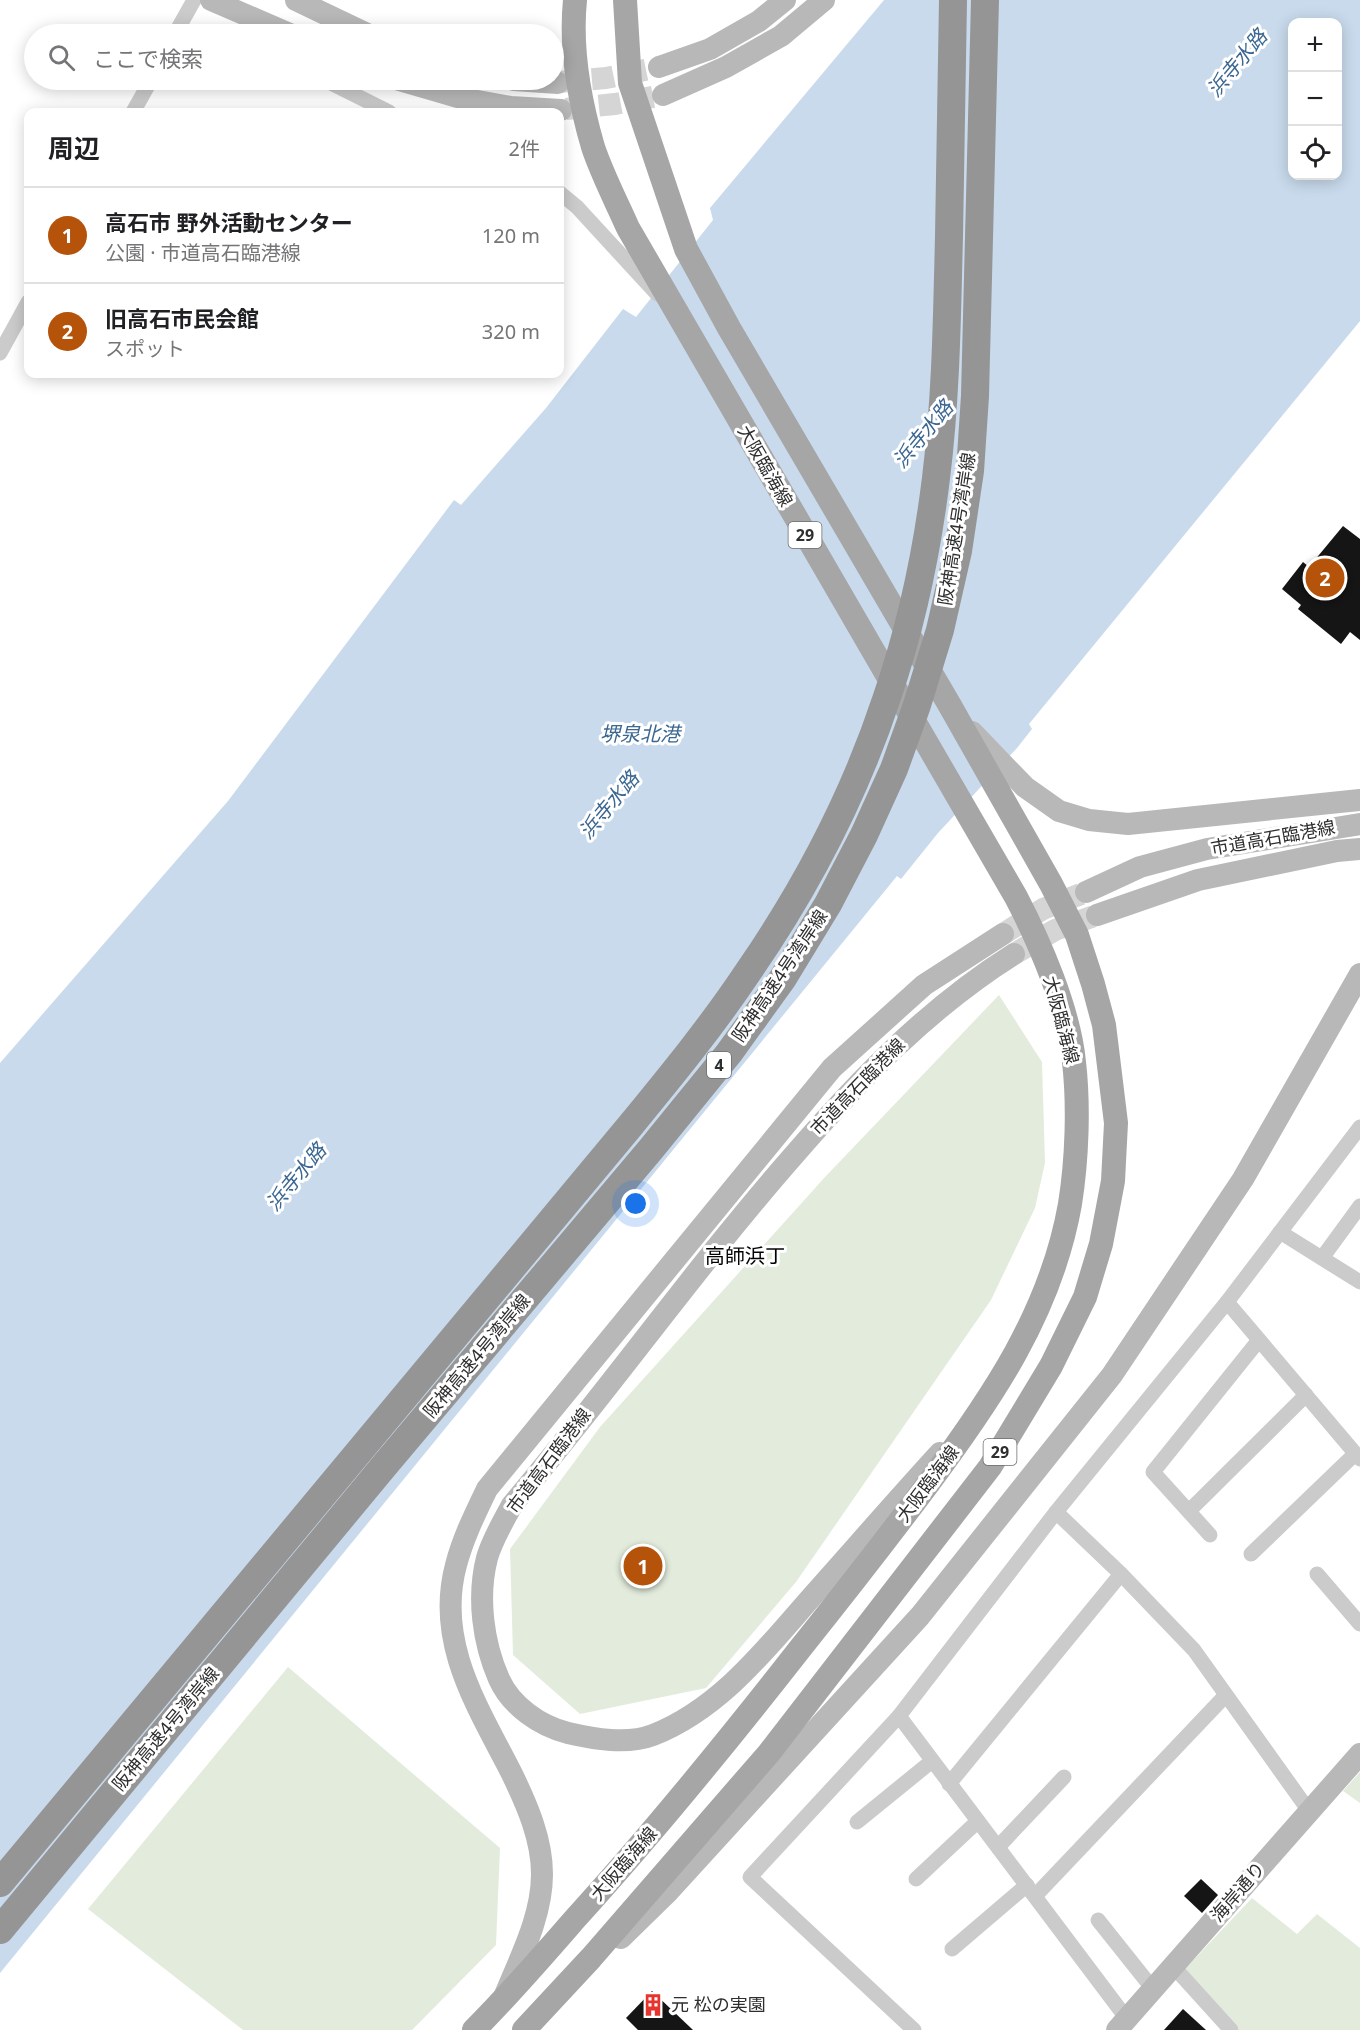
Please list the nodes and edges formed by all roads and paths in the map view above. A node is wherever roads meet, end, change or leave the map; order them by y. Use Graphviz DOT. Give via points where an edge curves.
graph roads {
  1 [pos="194,0"];
  2 [pos="296,0"];
  3 [pos="575,0"];
  4 [pos="625,0"];
  5 [pos="785,0"];
  6 [pos="824,0"];
  7 [pos="953,0"];
  8 [pos="985,0"];
  9 [pos="218,2"];
  10 [pos="181,24"];
  11 [pos="248,24"];
  12 [pos="268,24"];
  13 [pos="346,24"];
  14 [pos="659,67"];
  15 [pos="145,90"];
  16 [pos="345,90"];
  17 [pos="433,90"];
  18 [pos="663,95"];
  19 [pos="135,108"];
  20 [pos="382,108"];
  21 [pos="528,108"];
  22 [pos="564,197"];
  23 [pos="655,285"];
  24 [pos="24,309"];
  25 [pos="0,353"];
  26 [pos="982,753"];
  27 [pos="1360,800"];
  28 [pos="1360,824"];
  29 [pos="1360,849"];
  30 [pos="1086,892"];
  31 [pos="1097,915"];
  32 [pos="1003,934"];
  33 [pos="1014,954"];
  34 [pos="1360,974"];
  35 [pos="1360,1127"];
  36 [pos="1360,1206"];
  37 [pos="1280,1232"];
  38 [pos="1322,1258"];
  39 [pos="1360,1282"];
  40 [pos="1227,1302"];
  41 [pos="1259,1340"];
  42 [pos="998,1388"];
  43 [pos="1306,1395"];
  44 [pos="1358,1457"];
  45 [pos="1189,1511"];
  46 [pos="1056,1512"];
  47 [pos="1210,1535"];
  48 [pos="1251,1554"];
  49 [pos="1121,1574"];
  50 [pos="1317,1574"];
  51 [pos="1360,1624"];
  52 [pos="1226,1696"];
  53 [pos="899,1716"];
  54 [pos="1360,1754"];
  55 [pos="932,1761"];
  56 [pos="1064,1777"];
  57 [pos="949,1784"];
  58 [pos="1309,1811"];
  59 [pos="978,1821"];
  60 [pos="857,1822"];
  61 [pos="998,1847"];
  62 [pos="916,1879"];
  63 [pos="0,1883"];
  64 [pos="1031,1890"];
  65 [pos="1098,1920"];
  66 [pos="0,1930"];
  67 [pos="952,1949"];
  68 [pos="1173,1966"];
  69 [pos="1153,1989"];
  70 [pos="502,2002"];
  71 [pos="1122,2024"];
  72 [pos="474,2030"];
  73 [pos="526,2030"];
  74 [pos="914,2030"];
  75 [pos="1231,2030"];
  1 -- 10 [label="street"];
  2 -- 13 [label="street"];
  3 -- 23 [label="main road, 大阪臨海線 / 29" via="578,87 594,148"];
  4 -- 26 [label="main road, 大阪臨海線 / 29" via="630,83 686,249 949,704"];
  5 -- 14 [label="street" via="759,21 710,49"];
  6 -- 18 [label="street" via="781,36 726,67"];
  7 -- 63 [label="highway, 阪神高速4号湾岸線 / 4" via="944,396 936,477 909,621 887,697 834,826 755,962 704,1035"];
  8 -- 66 [label="highway, 阪神高速4号湾岸線 / 4" via="970,471 958,551 940,630 894,769 864,835 783,978 729,1053"];
  9 -- 11 [label="street"];
  9 -- 12 [label="street"];
  15 -- 19 [label="street"];
  16 -- 20 [label="street"];
  17 -- 21 [label="street"];
  22 -- 23 [label="street"];
  23 -- 42 [label="main road, 大阪臨海線 / 29" via="679,318 1016,897 1034,932 1063,1011 1074,1061 1076,1153 1070,1205 1045,1295"];
  24 -- 25 [label="street"];
  26 -- 27 [label="street" via="1059,811 1089,820 1128,824"];
  26 -- 73 [label="main road, 大阪臨海線 / 29" via="1077,935 1104,1025 1116,1123 1113,1181 1101,1244 1085,1297 1051,1366 990,1467 770,1753"];
  28 -- 30 [label="street, 市道高石臨港線" via="1207,849 1140,867"];
  29 -- 31 [label="street, 市道高石臨港線" via="1198,880"];
  32 -- 70 [label="street, 市道高石臨港線" via="924,985 832,1068 487,1489 455,1566 451,1626 466,1683 528,1809 542,1874 537,1914"];
  33 -- 42 [label="street, 市道高石臨港線" via="925,1018 848,1094 740,1217 512,1505 487,1558 483,1594 489,1655 500,1682 531,1718 556,1730 591,1738 625,1740 651,1736 681,1723 745,1672"];
  34 -- 73 [label="street" via="1243,1179 1112,1375 1049,1455 920,1616 666,1894"];
  35 -- 37 [label="street"];
  36 -- 38 [label="street"];
  37 -- 38 [label="street"];
  37 -- 40 [label="street"];
  38 -- 39 [label="street"];
  40 -- 41 [label="street"];
  40 -- 46 [label="street"];
  41 -- 43 [label="street"];
  41 -- 45 [label="street" via="1153,1472"];
  42 -- 70 [label="main road, 大阪臨海線 / 29" via="891,1534 716,1756"];
  43 -- 44 [label="street"];
  43 -- 45 [label="street"];
  44 -- 48 [label="street"];
  45 -- 47 [label="street"];
  46 -- 49 [label="street"];
  46 -- 53 [label="street"];
  49 -- 52 [label="street" via="1194,1650"];
  49 -- 57 [label="street"];
  50 -- 51 [label="street"];
  52 -- 58 [label="street"];
  52 -- 64 [label="street"];
  53 -- 55 [label="street"];
  53 -- 74 [label="street" via="750,1877"];
  54 -- 58 [label="street, 海岸通り"];
  55 -- 57 [label="street"];
  55 -- 60 [label="street"];
  56 -- 61 [label="street"];
  57 -- 59 [label="street"];
  58 -- 68 [label="street, 海岸通り"];
  59 -- 61 [label="street"];
  59 -- 62 [label="street"];
  61 -- 64 [label="street"];
  64 -- 67 [label="street"];
  64 -- 71 [label="street"];
  65 -- 69 [label="street"];
  68 -- 69 [label="street, 海岸通り"];
  68 -- 75 [label="street"];
  69 -- 71 [label="street, 海岸通り"];
  70 -- 72 [label="main road, 大阪臨海線 / 29"];
}
